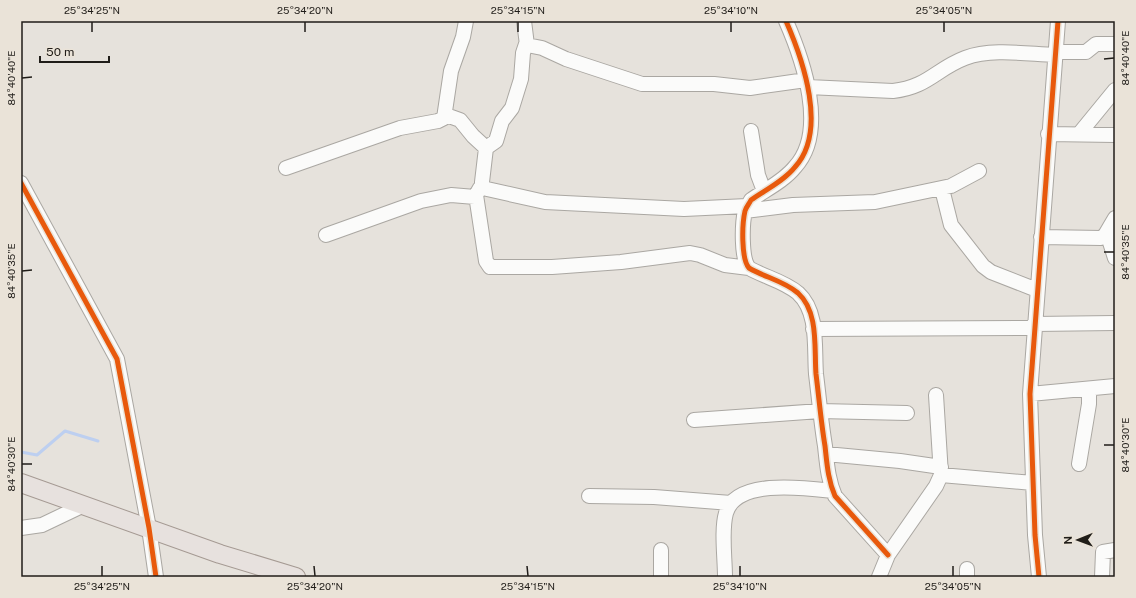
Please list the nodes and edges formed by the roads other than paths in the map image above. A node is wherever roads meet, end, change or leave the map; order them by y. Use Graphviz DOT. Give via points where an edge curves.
graph roads {
  1 [pos="466,21"];
  2 [pos="524,21"];
  3 [pos="786,21"];
  4 [pos="1058,21"];
  5 [pos="526,44"];
  6 [pos="1115,44"];
  7 [pos="1055,53"];
  8 [pos="807,84"];
  9 [pos="1115,90"];
  10 [pos="446,115"];
  11 [pos="751,131"];
  12 [pos="1048,134"];
  13 [pos="1079,134"];
  14 [pos="1115,135"];
  15 [pos="486,148"];
  16 [pos="286,168"];
  17 [pos="979,171"];
  18 [pos="21,183"];
  19 [pos="942,189"];
  20 [pos="479,190"];
  21 [pos="764,191"];
  22 [pos="746,208"];
  23 [pos="1115,218"];
  24 [pos="1107,233"];
  25 [pos="326,235"];
  26 [pos="1041,237"];
  27 [pos="1115,258"];
  28 [pos="749,268"];
  29 [pos="1037,290"];
  30 [pos="1115,323"];
  31 [pos="1034,326"];
  32 [pos="813,328"];
  33 [pos="1115,386"];
  34 [pos="1089,390"];
  35 [pos="1030,394"];
  36 [pos="936,395"];
  37 [pos="820,411"];
  38 [pos="907,413"];
  39 [pos="694,420"];
  40 [pos="826,454"];
  41 [pos="1079,464"];
  42 [pos="942,471"];
  43 [pos="21,483"];
  44 [pos="1033,483"];
  45 [pos="833,491"];
  46 [pos="590,496"];
  47 [pos="731,503"];
  48 [pos="84,505"];
  49 [pos="21,528"];
  50 [pos="149,528"];
  51 [pos="661,550"];
  52 [pos="1115,550"];
  53 [pos="888,555"];
  54 [pos="156,577"];
  55 [pos="296,577"];
  56 [pos="661,577"];
  57 [pos="725,577"];
  58 [pos="878,577"];
  59 [pos="1039,577"];
  60 [pos="1102,577"];
  1 -- 10 [label="street" via="451,71"];
  2 -- 5 [label="street"];
  3 -- 8 [label="street"];
  4 -- 7 [label="street"];
  5 -- 8 [label="street" via="642,84 714,84 750,88"];
  5 -- 15 [label="street" via="522,76 512,108 502,121 496,143"];
  6 -- 7 [label="street" via="1096,44 1086,52"];
  7 -- 8 [label="street" via="976,55 945,68 925,83 906,90"];
  7 -- 12 [label="street"];
  8 -- 21 [label="street" via="812,119 806,151 795,168"];
  9 -- 13 [label="street"];
  10 -- 15 [label="street" via="460,120 472,136"];
  10 -- 16 [label="street" via="442,120 400,128"];
  11 -- 21 [label="street" via="759,180"];
  12 -- 13 [label="street"];
  12 -- 26 [label="street"];
  13 -- 14 [label="street"];
  15 -- 20 [label="street"];
  17 -- 19 [label="street" via="957,184"];
  18 -- 50 [label="street" via="117,359"];
  19 -- 22 [label="street" via="875,202"];
  19 -- 29 [label="street" via="951,225 983,266 991,272"];
  20 -- 22 [label="street" via="487,189 545,202 684,209"];
  20 -- 25 [label="street" via="474,197 451,195 421,201"];
  20 -- 28 [label="street" via="486,261 490,267 552,267 690,253 725,265"];
  21 -- 22 [label="street" via="751,200"];
  22 -- 28 [label="street" via="744,259"];
  23 -- 24 [label="street"];
  24 -- 26 [label="street" via="1104,237 1098,238"];
  24 -- 27 [label="street"];
  26 -- 29 [label="street"];
  28 -- 32 [label="street" via="787,285 798,293 808,307"];
  29 -- 31 [label="street"];
  30 -- 31 [label="street"];
  31 -- 32 [label="street"];
  31 -- 35 [label="street"];
  32 -- 37 [label="street"];
  33 -- 34 [label="street"];
  34 -- 35 [label="street"];
  34 -- 41 [label="street"];
  35 -- 44 [label="street"];
  36 -- 42 [label="street"];
  37 -- 38 [label="street"];
  37 -- 39 [label="street"];
  37 -- 40 [label="street"];
  40 -- 42 [label="street" via="900,461"];
  40 -- 45 [label="street"];
  42 -- 44 [label="street"];
  42 -- 53 [label="street" via="936,486"];
  43 -- 48 [label="main road"];
  44 -- 59 [label="street"];
  45 -- 47 [label="street" via="795,487 759,490 743,494"];
  45 -- 53 [label="street" via="849,513"];
  46 -- 47 [label="street" via="654,497"];
  47 -- 57 [label="street" via="725,523"];
  48 -- 49 [label="street" via="42,525"];
  48 -- 50 [label="main road"];
  50 -- 54 [label="street"];
  50 -- 55 [label="main road" via="220,554"];
  51 -- 56 [label="street"];
  52 -- 60 [label="street" via="1103,552"];
  53 -- 58 [label="street"];
}
